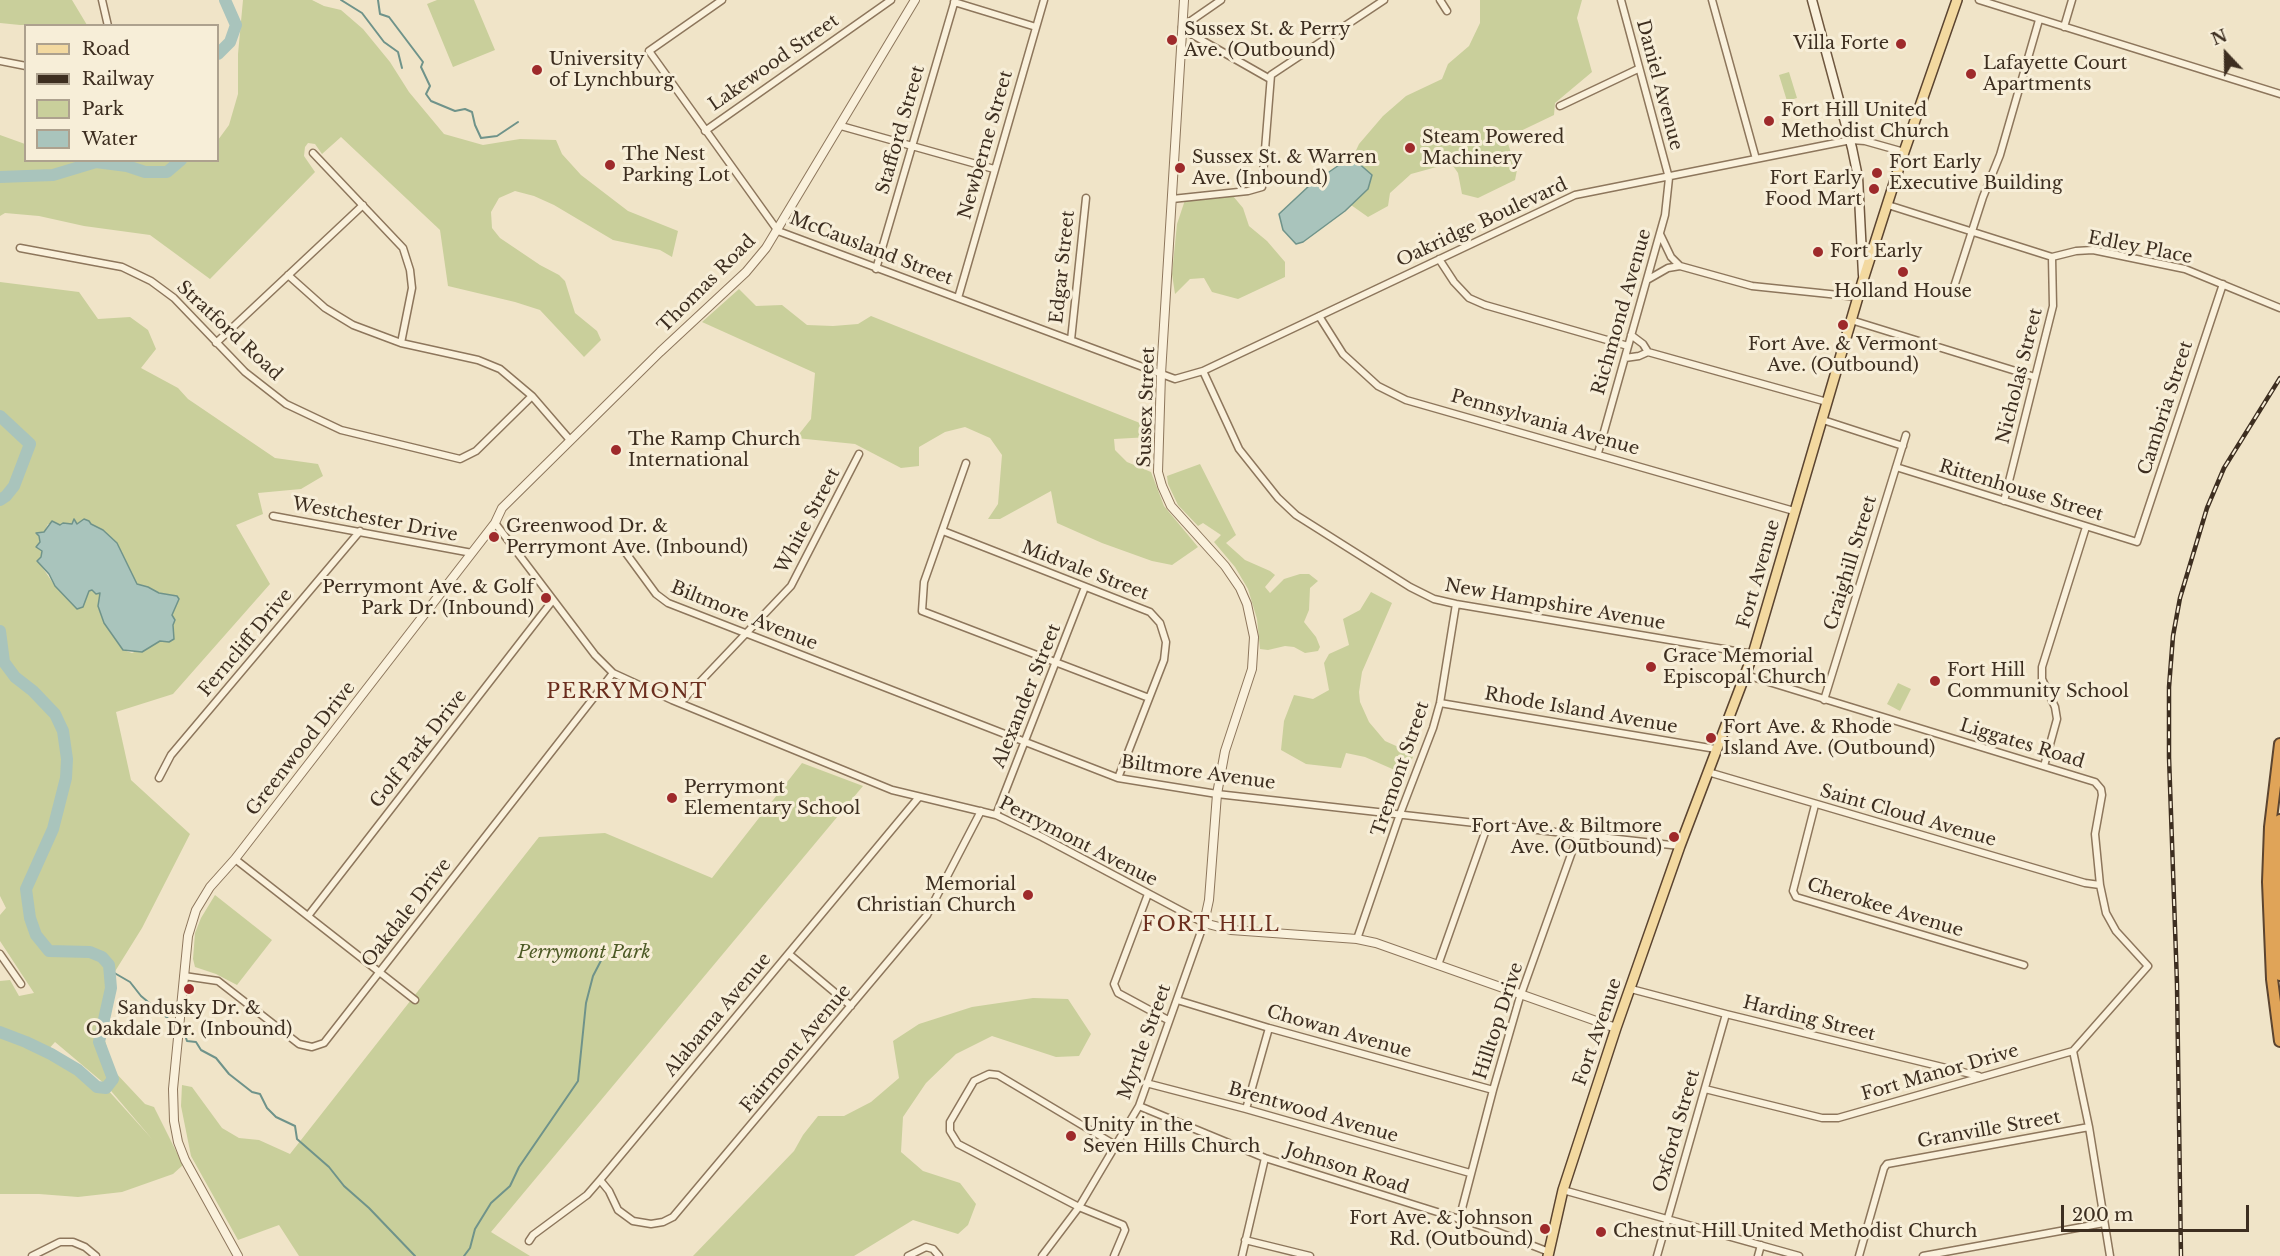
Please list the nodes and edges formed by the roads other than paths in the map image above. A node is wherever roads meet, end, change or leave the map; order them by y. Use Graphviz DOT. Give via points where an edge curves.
graph roads {
  1 [pos="102,0"];
  2 [pos="722,0"];
  3 [pos="891,0"];
  4 [pos="915,0"];
  5 [pos="1044,0"];
  6 [pos="1184,0"];
  7 [pos="1221,0"];
  8 [pos="1384,0"];
  9 [pos="1440,0"];
  10 [pos="1621,0"];
  11 [pos="1712,0"];
  12 [pos="1812,0"];
  13 [pos="1956,0"];
  14 [pos="1979,0"];
  15 [pos="2072,0"];
  16 [pos="954,1"];
  17 [pos="1447,11"];
  18 [pos="2039,20"];
  19 [pos="108,24"];
  20 [pos="1036,27"];
  21 [pos="1182,27"];
  22 [pos="2064,27"];
  23 [pos="0,61"];
  24 [pos="24,66"];
  25 [pos="1638,69"];
  26 [pos="1270,79"];
  27 [pos="2280,93"];
  28 [pos="1560,106"];
  29 [pos="841,126"];
  30 [pos="705,131"];
  31 [pos="1851,140"];
  32 [pos="913,146"];
  33 [pos="1904,152"];
  34 [pos="313,153"];
  35 [pos="1756,159"];
  36 [pos="994,169"];
  37 [pos="1669,177"];
  38 [pos="1086,198"];
  39 [pos="1172,198"];
  40 [pos="363,205"];
  41 [pos="1888,205"];
  42 [pos="778,231"];
  43 [pos="1973,232"];
  44 [pos="1660,233"];
  45 [pos="20,248"];
  46 [pos="2052,257"];
  47 [pos="1438,259"];
  48 [pos="1680,266"];
  49 [pos="876,268"];
  50 [pos="288,275"];
  51 [pos="1647,280"];
  52 [pos="1863,280"];
  53 [pos="2223,284"];
  54 [pos="1953,290"];
  55 [pos="1858,297"];
  56 [pos="958,298"];
  57 [pos="2280,308"];
  58 [pos="1319,316"];
  59 [pos="1851,320"];
  60 [pos="1631,335"];
  61 [pos="1071,340"];
  62 [pos="216,343"];
  63 [pos="400,343"];
  64 [pos="1628,346"];
  65 [pos="1648,352"];
  66 [pos="1624,358"];
  67 [pos="1203,371"];
  68 [pos="1161,374"];
  69 [pos="2035,377"];
  70 [pos="531,396"];
  71 [pos="1827,402"];
  72 [pos="1822,420"];
  73 [pos="1906,435"];
  74 [pos="570,440"];
  75 [pos="1903,446"];
  76 [pos="1598,453"];
  77 [pos="859,454"];
  78 [pos="966,463"];
  79 [pos="1896,467"];
  80 [pos="2004,501"];
  81 [pos="1794,511"];
  82 [pos="273,516"];
  83 [pos="495,523"];
  84 [pos="2086,527"];
  85 [pos="360,531"];
  86 [pos="943,531"];
  87 [pos="2137,542"];
  88 [pos="623,549"];
  89 [pos="472,553"];
  90 [pos="1085,587"];
  91 [pos="554,600"];
  92 [pos="1456,604"];
  93 [pos="747,634"];
  94 [pos="1753,654"];
  95 [pos="1056,663"];
  96 [pos="613,673"];
  97 [pos="1746,675"];
  98 [pos="1149,698"];
  99 [pos="1824,700"];
  100 [pos="680,703"];
  101 [pos="1440,703"];
  102 [pos="1023,743"];
  103 [pos="2280,744"];
  104 [pos="1716,749"];
  105 [pos="2044,766"];
  106 [pos="1708,772"];
  107 [pos="159,778"];
  108 [pos="1118,778"];
  109 [pos="1217,794"];
  110 [pos="919,797"];
  111 [pos="1815,805"];
  112 [pos="981,812"];
  113 [pos="1400,814"];
  114 [pos="996,815"];
  115 [pos="2280,820"];
  116 [pos="1488,824"];
  117 [pos="1578,835"];
  118 [pos="1680,846"];
  119 [pos="235,859"];
  120 [pos="2100,885"];
  121 [pos="1148,894"];
  122 [pos="308,916"];
  123 [pos="1204,923"];
  124 [pos="1357,939"];
  125 [pos="0,954"];
  126 [pos="789,954"];
  127 [pos="1438,965"];
  128 [pos="2024,965"];
  129 [pos="379,974"];
  130 [pos="2280,975"];
  131 [pos="184,976"];
  132 [pos="21,984"];
  133 [pos="1631,989"];
  134 [pos="1521,996"];
  135 [pos="415,1000"];
  136 [pos="1177,1000"];
  137 [pos="851,1006"];
  138 [pos="1726,1014"];
  139 [pos="1168,1020"];
  140 [pos="1269,1028"];
  141 [pos="1616,1028"];
  142 [pos="2280,1041"];
  143 [pos="2073,1051"];
  144 [pos="1981,1076"];
  145 [pos="1146,1083"];
  146 [pos="1706,1089"];
  147 [pos="1493,1090"];
  148 [pos="1138,1106"];
  149 [pos="1246,1109"];
  150 [pos="2089,1127"];
  151 [pos="1117,1146"];
  152 [pos="1265,1158"];
  153 [pos="1470,1173"];
  154 [pos="600,1180"];
  155 [pos="1563,1190"];
  156 [pos="1079,1208"];
  157 [pos="1459,1220"];
  158 [pos="1668,1220"];
  159 [pos="2104,1223"];
  160 [pos="1245,1240"];
  161 [pos="529,1241"];
  162 [pos="1761,1245"];
  163 [pos="1548,1254"];
  164 [pos="32,1256"];
  165 [pos="96,1256"];
  166 [pos="238,1256"];
  167 [pos="908,1256"];
  168 [pos="939,1256"];
  169 [pos="1042,1256"];
  170 [pos="1114,1256"];
  171 [pos="1242,1256"];
  172 [pos="1310,1256"];
  173 [pos="1657,1256"];
  174 [pos="1758,1256"];
  175 [pos="1799,1256"];
  176 [pos="1859,1256"];
  177 [pos="1923,1256"];
  178 [pos="2110,1256"];
  1 -- 19 [label="street"];
  2 -- 30 [label="street, McCausland Street" via="649,51"];
  3 -- 30 [label="street, Lakewood Street"];
  4 -- 29 [label="street, Thomas Road"];
  5 -- 20 [label="street, Newberne Street"];
  6 -- 21 [label="street, Sussex Street"];
  7 -- 21 [label="street"];
  8 -- 26 [label="street"];
  9 -- 17 [label="street"];
  10 -- 25 [label="street, Daniel Avenue"];
  11 -- 35 [label="street"];
  12 -- 31 [label="main road"];
  13 -- 33 [label="main road, Fort Avenue"];
  14 -- 18 [label="street"];
  15 -- 22 [label="street"];
  16 -- 20 [label="street"];
  16 -- 32 [label="street, Stafford Street"];
  18 -- 22 [label="street"];
  18 -- 43 [label="street"];
  20 -- 36 [label="street, Newberne Street"];
  21 -- 26 [label="street"];
  21 -- 39 [label="street, Sussex Street"];
  22 -- 27 [label="street"];
  23 -- 24 [label="street"];
  25 -- 28 [label="street"];
  25 -- 37 [label="street, Daniel Avenue"];
  26 -- 39 [label="street" via="1262,187"];
  29 -- 32 [label="street"];
  29 -- 42 [label="street, Thomas Road"];
  30 -- 42 [label="street, McCausland Street"];
  31 -- 33 [label="street, Oakridge Boulevard"];
  31 -- 35 [label="street, Oakridge Boulevard"];
  31 -- 52 [label="main road" via="1858,177"];
  32 -- 36 [label="street"];
  32 -- 49 [label="street, Stafford Street"];
  33 -- 41 [label="main road, Fort Avenue"];
  34 -- 40 [label="street"];
  35 -- 37 [label="street, Oakridge Boulevard"];
  36 -- 56 [label="street, Newberne Street"];
  37 -- 44 [label="street, Richmond Avenue"];
  37 -- 47 [label="street, Oakridge Boulevard" via="1575,195"];
  38 -- 61 [label="street, Edgar Street"];
  39 -- 68 [label="street, Sussex Street"];
  40 -- 50 [label="street"];
  40 -- 63 [label="street" via="403,248 410,270 412,288"];
  41 -- 43 [label="street, Edley Place"];
  41 -- 52 [label="main road, Fort Avenue"];
  42 -- 49 [label="street, McCausland Street"];
  42 -- 74 [label="street, Thomas Road" via="746,272"];
  43 -- 46 [label="street, Edley Place"];
  43 -- 54 [label="street"];
  44 -- 48 [label="street" via="1671,257"];
  44 -- 51 [label="street, Richmond Avenue"];
  45 -- 62 [label="street, Stratford Road" via="122,267 151,281 174,298"];
  46 -- 53 [label="street, Edley Place" via="2094,250 2185,269"];
  46 -- 69 [label="street, Nicholas Street" via="2053,306"];
  47 -- 58 [label="street, Oakridge Boulevard"];
  47 -- 64 [label="street" via="1469,298"];
  48 -- 51 [label="street"];
  48 -- 55 [label="street" via="1752,286"];
  49 -- 56 [label="street, McCausland Street"];
  50 -- 62 [label="street"];
  50 -- 63 [label="street" via="325,308 353,325"];
  51 -- 60 [label="street, Richmond Avenue"];
  52 -- 55 [label="main road, Fort Avenue"];
  53 -- 57 [label="street, Edley Place"];
  53 -- 87 [label="street, Cambria Street"];
  55 -- 59 [label="main road, Fort Avenue"];
  56 -- 61 [label="street, McCausland Street"];
  58 -- 67 [label="street, Oakridge Boulevard"];
  58 -- 76 [label="street, Pennsylvania Avenue" via="1342,354 1378,386 1406,400"];
  59 -- 69 [label="street"];
  59 -- 71 [label="main road, Fort Avenue"];
  60 -- 64 [label="street, Richmond Avenue"];
  60 -- 65 [label="street"];
  61 -- 68 [label="street, McCausland Street"];
  62 -- 70 [label="street, Stratford Road" via="278,398 318,420 382,442 460,459 477,451"];
  63 -- 70 [label="street" via="478,360 500,369"];
  64 -- 66 [label="street, Richmond Avenue"];
  65 -- 66 [label="street"];
  65 -- 71 [label="street"];
  66 -- 76 [label="street, Richmond Avenue"];
  67 -- 68 [label="street, Oakridge Boulevard" via="1175,379"];
  67 -- 92 [label="street, New Hampshire Avenue" via="1239,449 1266,485 1296,515 1410,587"];
  68 -- 109 [label="street, Sussex Street" via="1157,457 1162,486 1171,506 1240,588 1254,637 1252,669 1225,751"];
  69 -- 80 [label="street, Nicholas Street"];
  70 -- 74 [label="street"];
  71 -- 72 [label="main road, Fort Avenue"];
  72 -- 75 [label="street"];
  72 -- 81 [label="main road, Fort Avenue"];
  73 -- 75 [label="street, Craighill Street"];
  74 -- 83 [label="street, Thomas Road" via="502,507"];
  75 -- 79 [label="street, Craighill Street"];
  76 -- 81 [label="street, Pennsylvania Avenue"];
  77 -- 93 [label="street, White Street" via="791,586"];
  78 -- 86 [label="street"];
  79 -- 80 [label="street, Rittenhouse Street"];
  79 -- 99 [label="street, Craighill Street"];
  80 -- 84 [label="street, Rittenhouse Street"];
  81 -- 94 [label="main road, Fort Avenue"];
  82 -- 85 [label="street, Westchester Drive"];
  83 -- 89 [label="street, Greenwood Drive"];
  83 -- 91 [label="street, Perrymont Avenue"];
  84 -- 87 [label="street, Rittenhouse Street"];
  84 -- 105 [label="street" via="2042,667 2042,679 2057,719"];
  85 -- 89 [label="street, Westchester Drive"];
  85 -- 107 [label="street, Ferncliff Drive" via="171,755"];
  86 -- 90 [label="street, Midvale Street"];
  86 -- 95 [label="street" via="924,582 922,611"];
  88 -- 93 [label="street, Biltmore Avenue" via="661,600"];
  89 -- 119 [label="street, Greenwood Drive"];
  90 -- 95 [label="street, Alexander Street"];
  90 -- 98 [label="street, Midvale Street" via="1150,612 1160,623 1166,642 1164,660"];
  91 -- 96 [label="street, Perrymont Avenue"];
  91 -- 122 [label="street, Golf Park Drive"];
  92 -- 94 [label="street, New Hampshire Avenue"];
  92 -- 101 [label="street, Tremont Street"];
  93 -- 100 [label="street, White Street"];
  93 -- 102 [label="street, Biltmore Avenue"];
  94 -- 97 [label="main road, Fort Avenue"];
  95 -- 98 [label="street"];
  95 -- 102 [label="street, Alexander Street"];
  96 -- 100 [label="street, Perrymont Avenue"];
  96 -- 129 [label="street, Oakdale Drive"];
  97 -- 99 [label="street, Liggates Road"];
  97 -- 104 [label="main road, Fort Avenue"];
  98 -- 108 [label="street, Midvale Street"];
  99 -- 105 [label="street, Liggates Road"];
  100 -- 110 [label="street, Perrymont Avenue" via="892,790"];
  101 -- 104 [label="street, Rhode Island Avenue"];
  101 -- 113 [label="street, Tremont Street"];
  102 -- 108 [label="street, Biltmore Avenue"];
  102 -- 114 [label="street, Alexander Street"];
  103 -- 142 [label="highway" via="2268,882 2272,979"];
  104 -- 106 [label="main road, Fort Avenue"];
  105 -- 120 [label="street, Liggates Road" via="2095,782 2101,789 2096,834"];
  106 -- 111 [label="street, Saint Cloud Avenue"];
  106 -- 118 [label="main road, Fort Avenue"];
  108 -- 109 [label="street, Biltmore Avenue"];
  109 -- 113 [label="street, Biltmore Avenue"];
  109 -- 123 [label="street, Sussex Street"];
  110 -- 112 [label="street, Perrymont Avenue"];
  110 -- 126 [label="street, Alabama Avenue"];
  111 -- 120 [label="street, Saint Cloud Avenue"];
  111 -- 128 [label="street, Cherokee Avenue" via="1793,891 1796,897"];
  112 -- 114 [label="street, Perrymont Avenue"];
  112 -- 137 [label="street, Fairmont Avenue" via="927,915"];
  113 -- 116 [label="street, Biltmore Avenue"];
  113 -- 124 [label="street, Tremont Street"];
  114 -- 121 [label="street, Perrymont Avenue"];
  115 -- 130 [label="highway"];
  116 -- 117 [label="street, Biltmore Avenue"];
  116 -- 127 [label="street"];
  117 -- 118 [label="street, Biltmore Avenue"];
  117 -- 134 [label="street, Hilltop Drive"];
  118 -- 133 [label="main road, Fort Avenue"];
  119 -- 122 [label="street"];
  119 -- 131 [label="street, Greenwood Drive" via="196,910 188,936"];
  120 -- 143 [label="street, Liggates Road" via="2106,913 2116,931 2148,966"];
  121 -- 123 [label="street, Perrymont Avenue"];
  121 -- 139 [label="street" via="1114,984 1118,993"];
  122 -- 129 [label="street"];
  123 -- 124 [label="street, Perrymont Avenue" via="1231,930"];
  123 -- 136 [label="street, Myrtle Street"];
  124 -- 127 [label="street, Perrymont Avenue"];
  125 -- 132 [label="street"];
  126 -- 137 [label="street"];
  126 -- 154 [label="street, Alabama Avenue"];
  127 -- 134 [label="street, Perrymont Avenue"];
  129 -- 131 [label="street, Oakdale Drive" via="324,1043 312,1047 299,1044 218,981"];
  129 -- 135 [label="street"];
  131 -- 166 [label="street, Greenwood Drive" via="173,1089 178,1142"];
  133 -- 138 [label="street, Harding Street"];
  133 -- 141 [label="main road, Fort Avenue"];
  134 -- 141 [label="street, Perrymont Avenue"];
  134 -- 147 [label="street, Hilltop Drive"];
  136 -- 139 [label="street, Myrtle Street"];
  136 -- 140 [label="street, Chowan Avenue"];
  137 -- 154 [label="street, Fairmont Avenue" via="673,1217 657,1224 633,1221 618,1210"];
  138 -- 144 [label="street, Harding Street"];
  138 -- 146 [label="street, Oxford Street"];
  139 -- 145 [label="street, Myrtle Street"];
  140 -- 147 [label="street, Chowan Avenue"];
  140 -- 149 [label="street"];
  141 -- 155 [label="main road, Fort Avenue"];
  143 -- 144 [label="street, Fort Manor Drive"];
  143 -- 150 [label="street"];
  144 -- 146 [label="street, Fort Manor Drive" via="1838,1118 1822,1118"];
  145 -- 148 [label="street, Myrtle Street"];
  145 -- 149 [label="street, Brentwood Avenue"];
  146 -- 158 [label="street, Oxford Street"];
  147 -- 153 [label="street, Hilltop Drive"];
  148 -- 151 [label="street, Myrtle Street"];
  148 -- 152 [label="street, Johnson Road"];
  149 -- 153 [label="street, Brentwood Avenue"];
  150 -- 159 [label="street"];
  150 -- 176 [label="street, Granville Street" via="1887,1164"];
  151 -- 156 [label="street, Myrtle Street"];
  151 -- 156 [label="street" via="998,1075 989,1074 974,1081 950,1122 950,1131 958,1144"];
  152 -- 157 [label="street, Johnson Road"];
  152 -- 160 [label="street"];
  153 -- 157 [label="street, Hilltop Drive"];
  154 -- 161 [label="street, Alabama Avenue"];
  155 -- 158 [label="street"];
  155 -- 163 [label="main road, Fort Avenue"];
  156 -- 169 [label="street, Myrtle Street"];
  156 -- 170 [label="street" via="1125,1227"];
  157 -- 163 [label="street, Johnson Road"];
  158 -- 162 [label="street"];
  158 -- 173 [label="street, Oxford Street"];
  159 -- 177 [label="street"];
  159 -- 178 [label="street"];
  160 -- 171 [label="street"];
  160 -- 172 [label="street"];
  162 -- 174 [label="street"];
  162 -- 175 [label="street"];
  164 -- 165 [label="street" via="60,1242 73,1242"];
  167 -- 168 [label="street" via="928,1247"];
}
